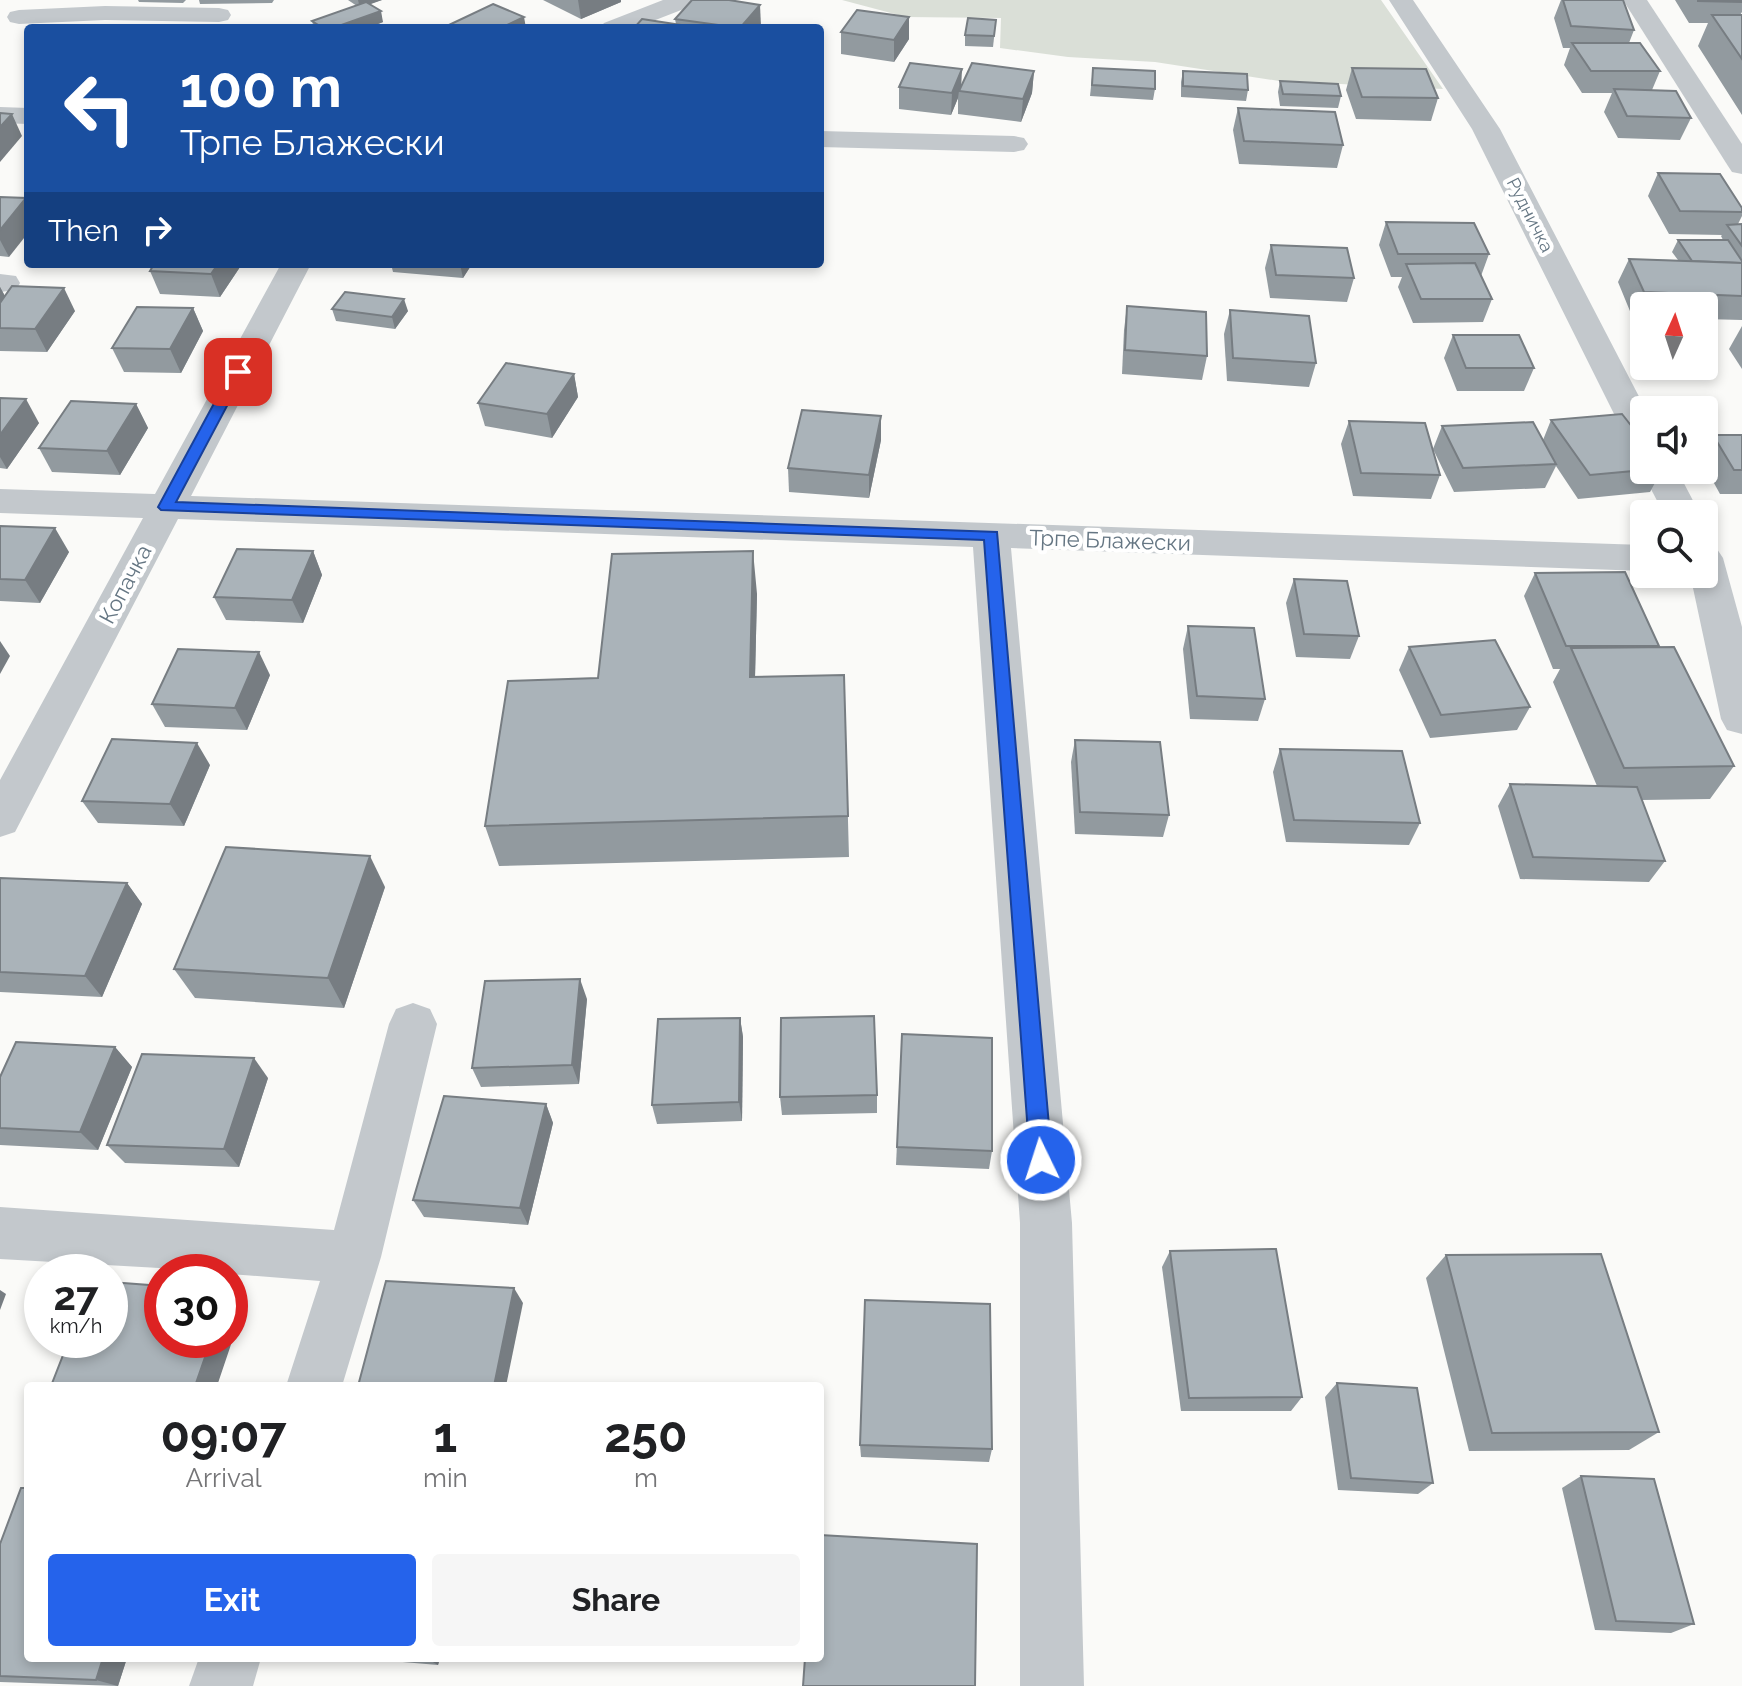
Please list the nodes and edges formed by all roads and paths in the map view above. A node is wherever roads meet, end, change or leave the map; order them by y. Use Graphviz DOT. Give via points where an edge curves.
graph roads {
  1 [pos="685,0"];
  2 [pos="1401,0"];
  3 [pos="1635,0"];
  4 [pos="10,15"];
  5 [pos="219,15"];
  6 [pos="623,24"];
  7 [pos="0,39"];
  8 [pos="0,115"];
  9 [pos="24,116"];
  10 [pos="824,139"];
  11 [pos="1014,144"];
  12 [pos="1742,166"];
  13 [pos="294,268"];
  14 [pos="1630,412"];
  15 [pos="0,501"];
  16 [pos="166,507"];
  17 [pos="991,536"];
  18 [pos="1630,558"];
  19 [pos="1718,582"];
  20 [pos="1730,601"];
  21 [pos="1742,719"];
  22 [pos="0,820"];
  23 [pos="413,1024"];
  24 [pos="0,1233"];
  25 [pos="354,1257"];
  26 [pos="315,1382"];
  27 [pos="229,1662"];
  28 [pos="221,1686"];
  29 [pos="1052,1686"];
  1 -- 6 [label="street"];
  2 -- 14 [label="street, Рудничка" via="1486,129"];
  3 -- 12 [label="street"];
  4 -- 5 [label="street"];
  4 -- 7 [label="street"];
  8 -- 9 [label="street"];
  10 -- 11 [label="street"];
  13 -- 16 [label="street, Копачка"];
  15 -- 16 [label="street, Трпе Блажески"];
  16 -- 17 [label="street, Трпе Блажески"];
  16 -- 22 [label="street, Копачка"];
  17 -- 18 [label="street, Трпе Блажески"];
  17 -- 29 [label="street" via="1046,1223"];
  19 -- 20 [label="street"];
  20 -- 21 [label="street"];
  23 -- 25 [label="street"];
  24 -- 25 [label="street"];
  25 -- 26 [label="street"];
  27 -- 28 [label="street"];
}
